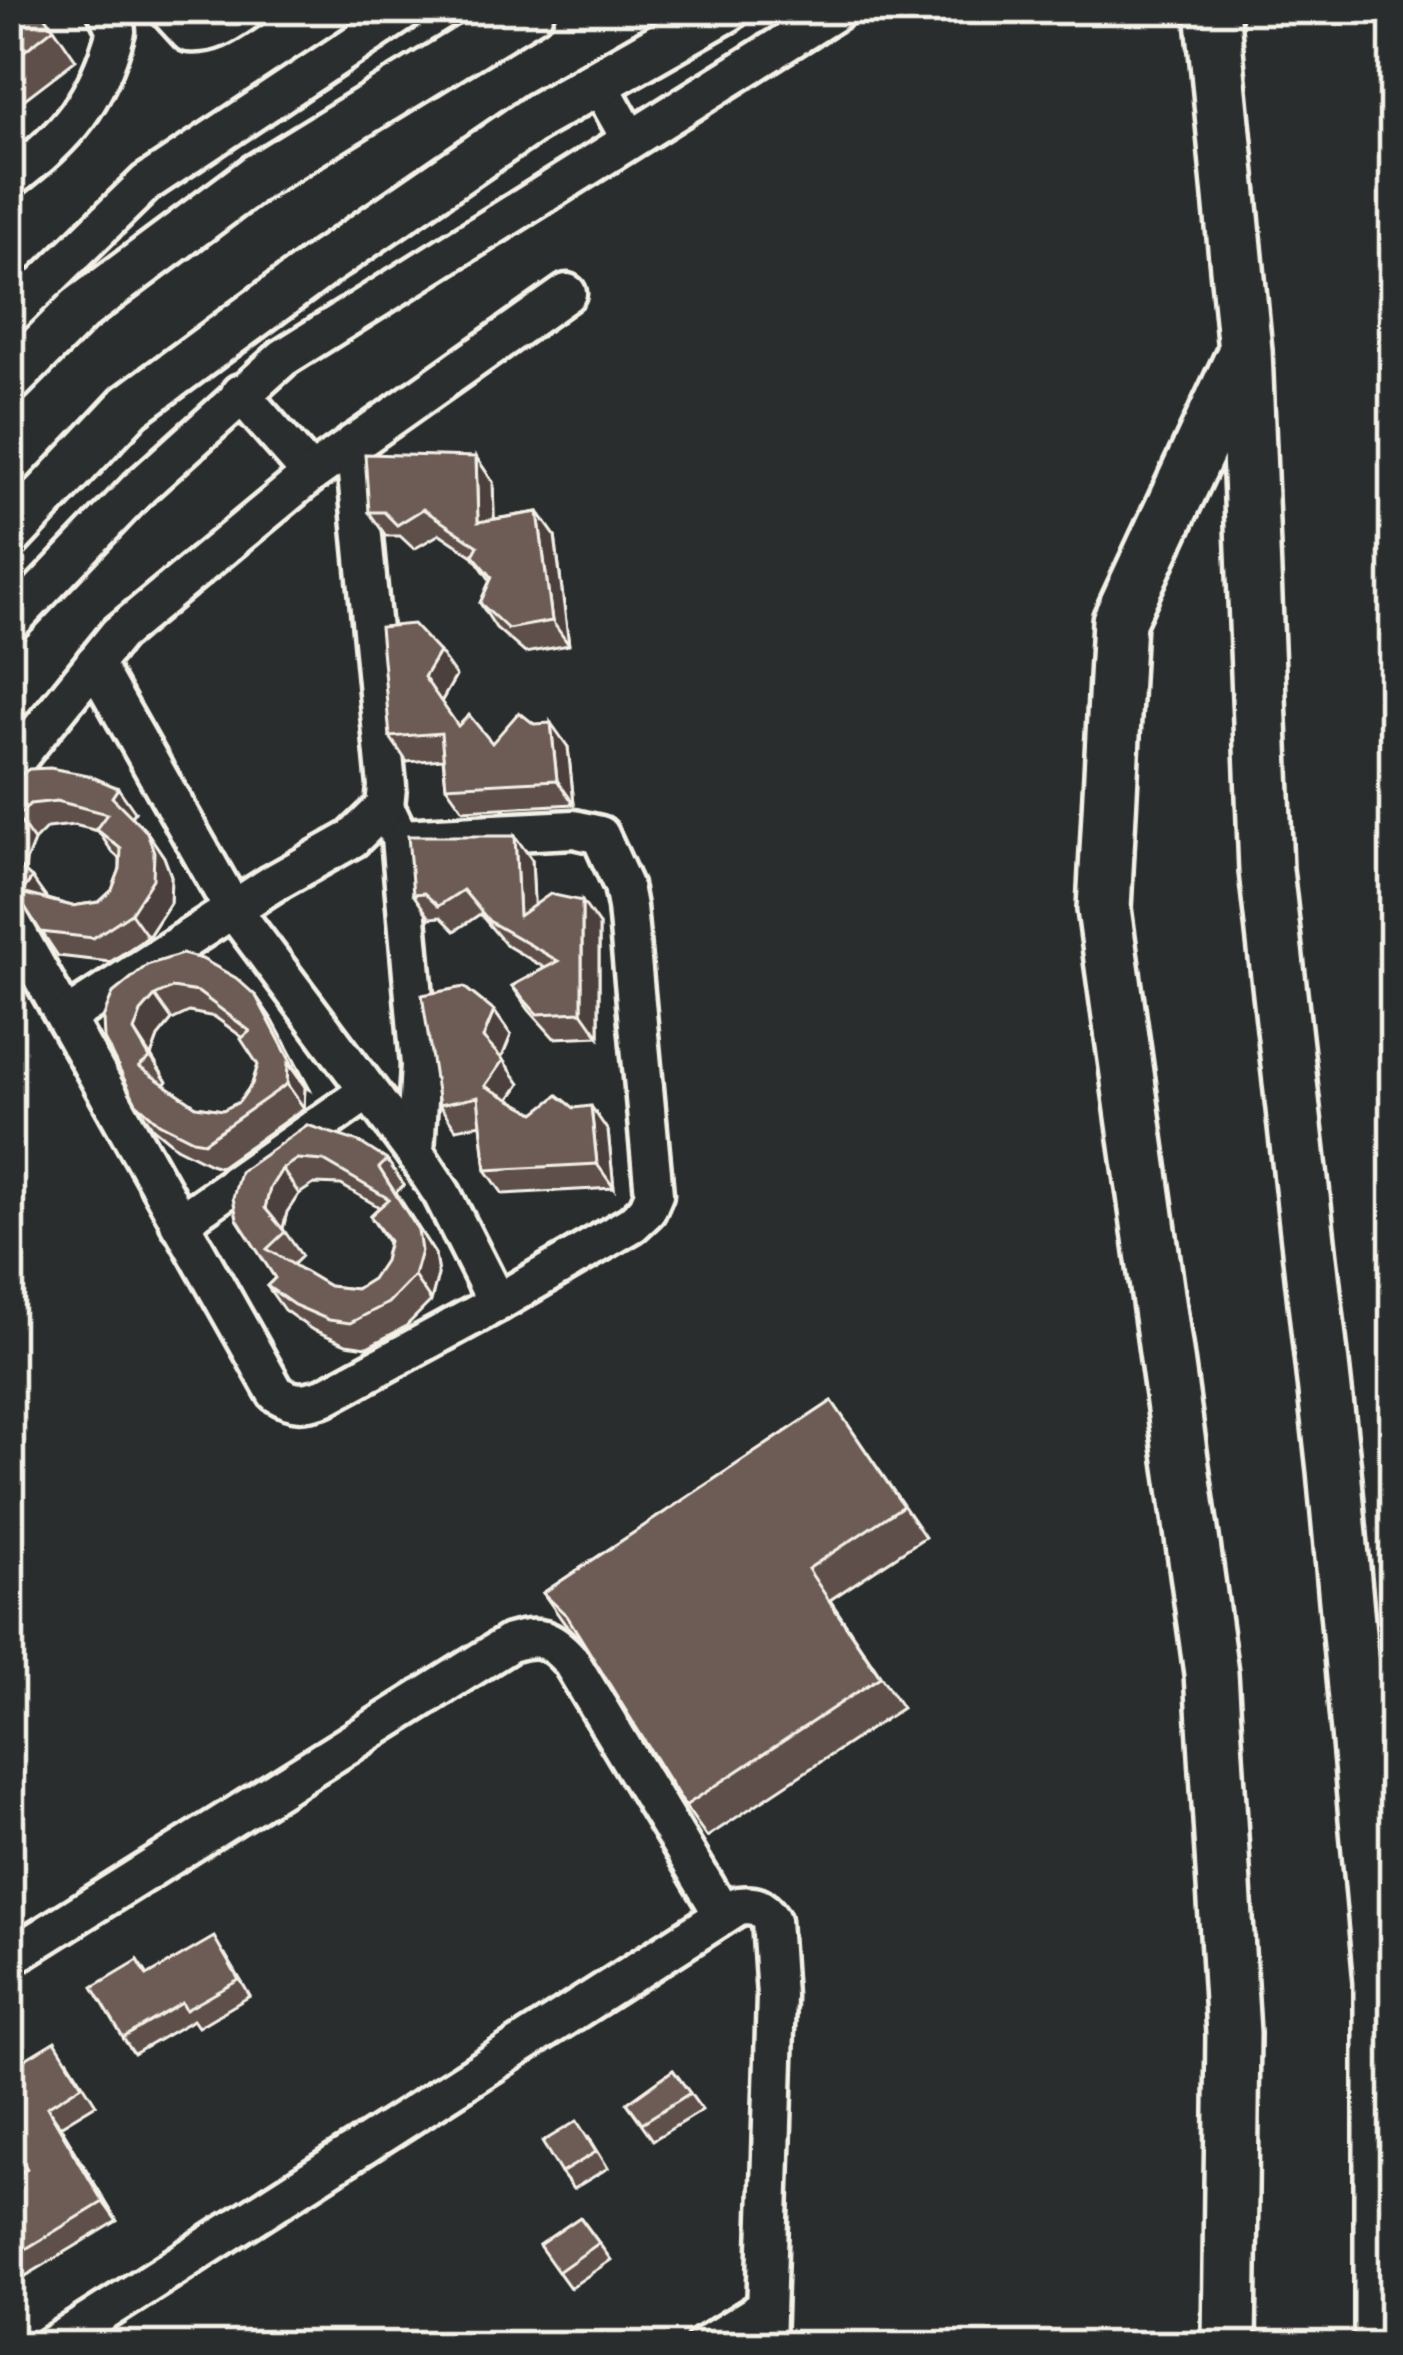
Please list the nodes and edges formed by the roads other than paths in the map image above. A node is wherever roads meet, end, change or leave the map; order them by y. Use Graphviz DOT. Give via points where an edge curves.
graph roads {
  1 [pos="106,9"];
  2 [pos="166,9"];
  3 [pos="249,9"];
  4 [pos="408,9"];
  5 [pos="532,9"];
  6 [pos="726,9"];
  7 [pos="839,9"];
  8 [pos="1212,9"];
  9 [pos="598,82"];
  10 [pos="630,139"];
  11 [pos="9,180"];
  12 [pos="567,293"];
  13 [pos="9,317"];
  14 [pos="1245,350"];
  15 [pos="9,380"];
  16 [pos="241,393"];
  17 [pos="354,443"];
  18 [pos="310,474"];
  19 [pos="9,535"];
  20 [pos="9,624"];
  21 [pos="94,663"];
  22 [pos="9,769"];
  23 [pos="392,822"];
  24 [pos="233,911"];
  25 [pos="9,918"];
  26 [pos="68,1016"];
  27 [pos="368,1091"];
  28 [pos="415,1153"];
  29 [pos="179,1223"];
  30 [pos="497,1303"];
  31 [pos="723,1916"];
  32 [pos="9,1958"];
  33 [pos="765,2308"];
  34 [pos="51,2346"];
  35 [pos="704,2346"];
  36 [pos="765,2346"];
  37 [pos="1229,2346"];
  38 [pos="1381,2346"];
  1 -- 11 [label="street" via="116,31 97,91 56,141"];
  2 -- 3 [label="street" via="189,33 202,34"];
  4 -- 13 [label="street" via="146,182"];
  5 -- 15 [label="street" via="257,177 80,309"];
  6 -- 9 [label="street"];
  7 -- 10 [label="street"];
  8 -- 14 [label="main road"];
  9 -- 10 [label="street"];
  9 -- 19 [label="street" via="324,263 130,406"];
  10 -- 16 [label="street" via="283,358"];
  12 -- 17 [label="street"];
  14 -- 37 [label="main road" via="1119,621 1105,909 1211,1673 1233,2033"];
  14 -- 38 [label="main road" via="1266,870 1381,1982"];
  16 -- 18 [label="street"];
  16 -- 20 [label="street"];
  17 -- 18 [label="street"];
  17 -- 23 [label="street"];
  18 -- 21 [label="street" via="118,634"];
  21 -- 22 [label="street"];
  21 -- 24 [label="street"];
  23 -- 24 [label="street"];
  23 -- 28 [label="street" via="420,1065"];
  23 -- 30 [label="street" via="588,830 607,846 623,886 654,1194 632,1223"];
  24 -- 26 [label="street"];
  24 -- 27 [label="street"];
  25 -- 26 [label="street"];
  26 -- 29 [label="street"];
  27 -- 28 [label="street"];
  27 -- 29 [label="street"];
  28 -- 30 [label="street"];
  29 -- 30 [label="street" via="276,1393 289,1402 324,1397"];
  31 -- 32 [label="street" via="570,1660 540,1636 510,1643"];
  31 -- 33 [label="street" via="752,1904 771,1920 776,1996"];
  31 -- 34 [label="street"];
  33 -- 35 [label="street"];
  33 -- 36 [label="street"];
}
